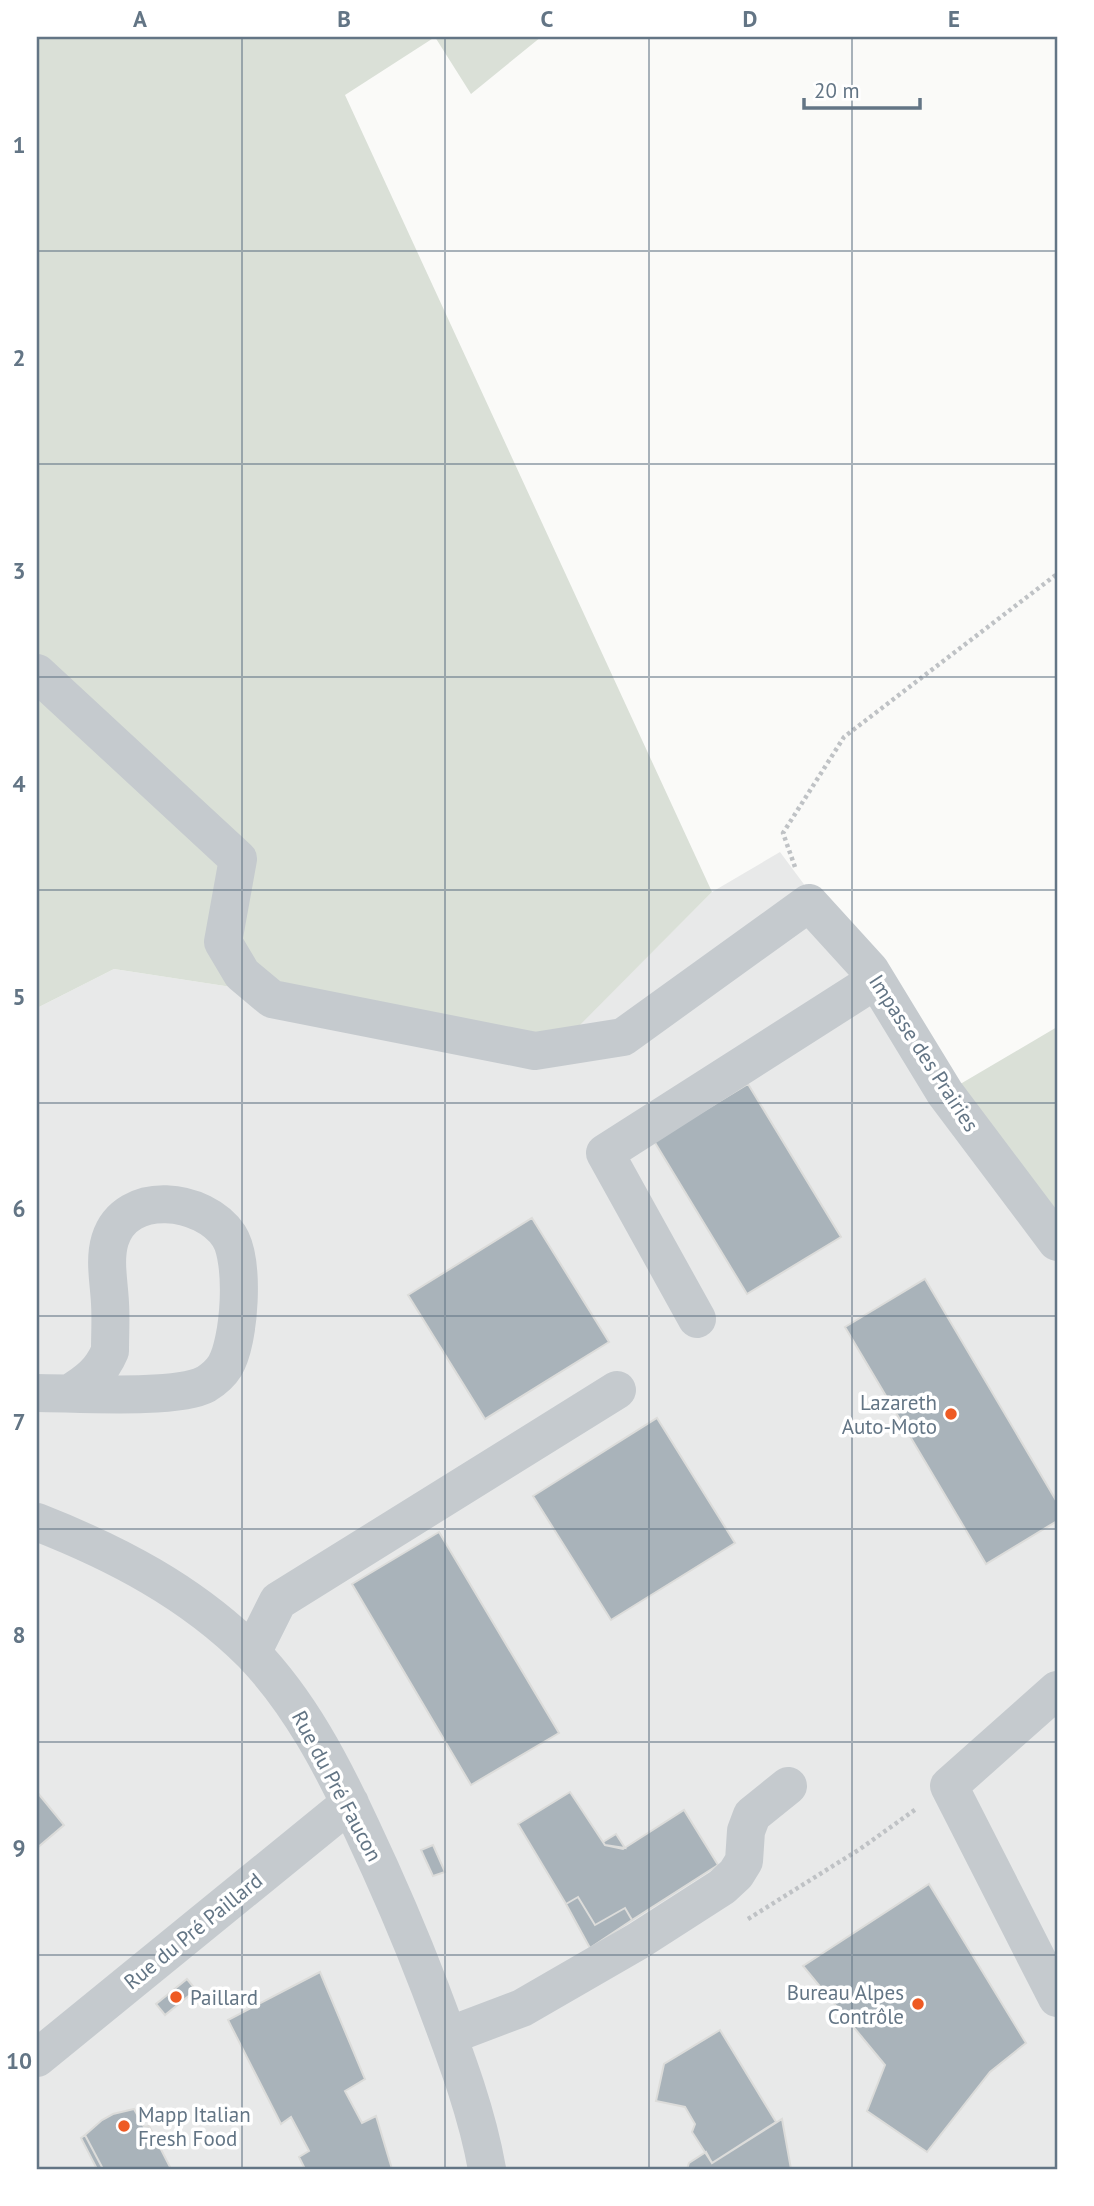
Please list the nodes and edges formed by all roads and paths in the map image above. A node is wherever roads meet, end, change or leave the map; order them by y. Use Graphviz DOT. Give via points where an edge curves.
graph roads {
  1 [pos="1057,574"];
  2 [pos="37,673"];
  3 [pos="809,904"];
  4 [pos="876,980"];
  5 [pos="1057,1242"];
  6 [pos="697,1319"];
  7 [pos="617,1390"];
  8 [pos="54,1393"];
  9 [pos="37,1522"];
  10 [pos="252,1653"];
  11 [pos="1057,1690"];
  12 [pos="788,1786"];
  13 [pos="350,1803"];
  14 [pos="1057,1998"];
  15 [pos="448,2036"];
  16 [pos="37,2058"];
  17 [pos="487,2169"];
  1 -- 3 [label="path" via="844,737 783,833"];
  2 -- 3 [label="street" via="238,859 223,942 242,974 272,999 535,1051 623,1037"];
  3 -- 4 [label="street, Impasse des Prairies"];
  4 -- 5 [label="street, Impasse des Prairies" via="945,1093"];
  4 -- 6 [label="street" via="605,1153"];
  7 -- 10 [label="street" via="278,1601"];
  8 -- 8 [label="street" via="186,1391 216,1377 231,1349 238,1269 229,1237 218,1225 200,1212 161,1204 144,1207 121,1221 107,1257 110,1351 94,1378"];
  9 -- 10 [label="street, Rue du Pré Faucon" via="114,1555 165,1584"];
  10 -- 13 [label="street, Rue du Pré Faucon" via="298,1710"];
  11 -- 14 [label="street" via="949,1786"];
  12 -- 15 [label="street" via="752,1815 744,1861 722,1887 522,2008"];
  13 -- 15 [label="street, Rue du Pré Faucon" via="399,1907"];
  13 -- 16 [label="street, Rue du Pré Paillard"];
  15 -- 17 [label="street, Rue du Pré Faucon"];
}
